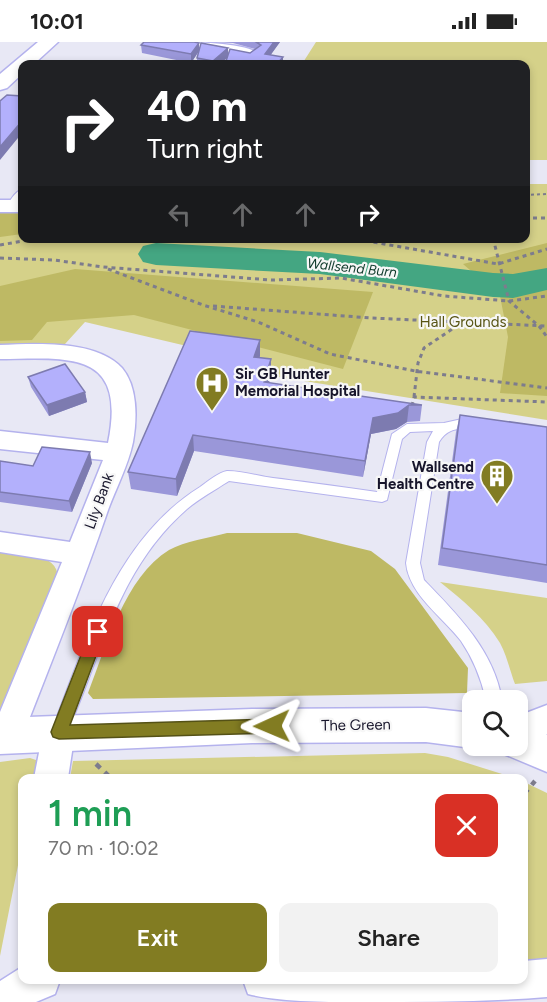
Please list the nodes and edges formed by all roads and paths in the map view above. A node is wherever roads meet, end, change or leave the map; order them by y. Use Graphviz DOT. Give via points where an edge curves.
graph roads {
  1 [pos="49,42"];
  2 [pos="185,42"];
  3 [pos="232,46"];
  4 [pos="247,59"];
  5 [pos="29,60"];
  6 [pos="18,69"];
  7 [pos="0,84"];
  8 [pos="547,194"];
  9 [pos="530,195"];
  10 [pos="530,218"];
  11 [pos="547,218"];
  12 [pos="18,242"];
  13 [pos="374,243"];
  14 [pos="494,243"];
  15 [pos="0,245"];
  16 [pos="547,249"];
  17 [pos="0,258"];
  18 [pos="498,264"];
  19 [pos="103,267"];
  20 [pos="547,296"];
  21 [pos="509,301"];
  22 [pos="203,305"];
  23 [pos="461,322"];
  24 [pos="539,326"];
  25 [pos="547,326"];
  26 [pos="547,337"];
  27 [pos="0,352"];
  28 [pos="415,371"];
  29 [pos="547,388"];
  30 [pos="414,397"];
  31 [pos="547,402"];
  32 [pos="484,425"];
  33 [pos="444,427"];
  34 [pos="407,428"];
  35 [pos="0,440"];
  36 [pos="116,453"];
  37 [pos="0,542"];
  38 [pos="80,554"];
  39 [pos="491,690"];
  40 [pos="462,729"];
  41 [pos="59,732"];
  42 [pos="4,736"];
  43 [pos="52,774"];
  44 [pos="547,978"];
  45 [pos="528,981"];
  46 [pos="280,984"];
  47 [pos="504,984"];
  48 [pos="317,992"];
  1 -- 5 [label="street"];
  2 -- 3 [label="street"];
  3 -- 4 [label="street"];
  6 -- 7 [label="street"];
  8 -- 9 [label="path"];
  10 -- 11 [label="path"];
  12 -- 15 [label="path"];
  13 -- 18 [label="path" via="462,261"];
  14 -- 18 [label="path"];
  16 -- 18 [label="path"];
  17 -- 19 [label="path"];
  18 -- 21 [label="path"];
  19 -- 21 [label="path" via="271,280 341,278 444,296"];
  19 -- 22 [label="path"];
  20 -- 21 [label="path"];
  21 -- 24 [label="path"];
  22 -- 23 [label="path"];
  22 -- 28 [label="path" via="258,321 323,351"];
  23 -- 24 [label="path"];
  23 -- 28 [label="path" via="456,330 427,344"];
  24 -- 25 [label="path"];
  24 -- 26 [label="path"];
  27 -- 36 [label="street, Lily Bank" via="71,354 107,367 121,394 123,430"];
  28 -- 29 [label="path"];
  28 -- 30 [label="path"];
  30 -- 31 [label="path"];
  30 -- 34 [label="path"];
  32 -- 33 [label="lane" via="462,422"];
  33 -- 34 [label="lane"];
  33 -- 39 [label="lane" via="433,442 414,574 478,653"];
  34 -- 41 [label="lane" via="396,437 382,497 227,476 181,506 128,571 98,632"];
  35 -- 36 [label="street"];
  36 -- 38 [label="street, Lily Bank"];
  37 -- 38 [label="street"];
  38 -- 42 [label="street, Lily Bank"];
  40 -- 41 [label="street, The Green" via="414,725 252,726"];
  41 -- 42 [label="street, The Green"];
  41 -- 43 [label="street"];
  44 -- 45 [label="street"];
  46 -- 48 [label="street"];
  47 -- 48 [label="street"];
}
